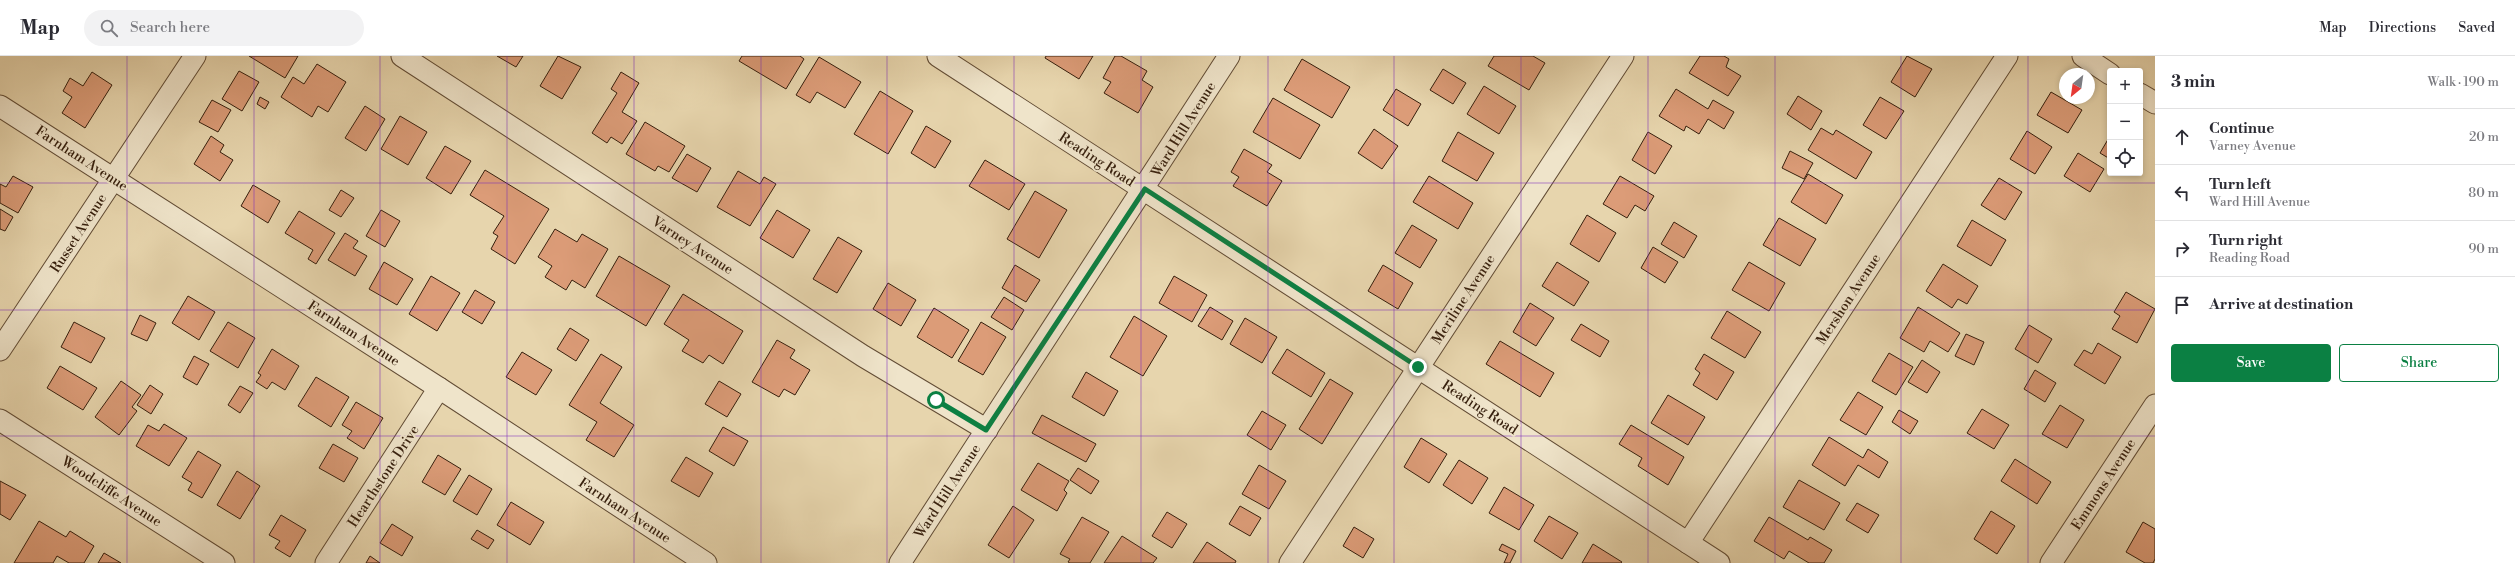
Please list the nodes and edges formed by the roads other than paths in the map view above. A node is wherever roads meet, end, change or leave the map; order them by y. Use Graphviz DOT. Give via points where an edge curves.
graph roads {
  1 [pos="195,56"];
  2 [pos="402,56"];
  3 [pos="938,56"];
  4 [pos="1229,56"];
  5 [pos="1622,56"];
  6 [pos="2007,56"];
  7 [pos="2083,56"];
  8 [pos="2107,72"];
  9 [pos="2143,96"];
  10 [pos="2155,103"];
  11 [pos="0,106"];
  12 [pos="114,178"];
  13 [pos="1145,189"];
  14 [pos="0,350"];
  15 [pos="1418,367"];
  16 [pos="439,388"];
  17 [pos="2155,405"];
  18 [pos="0,420"];
  19 [pos="986,430"];
  20 [pos="1688,543"];
  21 [pos="224,563"];
  22 [pos="326,563"];
  23 [pos="706,563"];
  24 [pos="900,563"];
  25 [pos="1290,563"];
  26 [pos="1719,563"];
  27 [pos="2051,563"];
  1 -- 12 [label="street, Russet Avenue"];
  2 -- 19 [label="street, Varney Avenue" via="863,356"];
  3 -- 13 [label="street, Reading Road"];
  4 -- 13 [label="street, Ward Hill Avenue"];
  5 -- 15 [label="street, Meriline Avenue"];
  6 -- 20 [label="street, Mershon Avenue"];
  7 -- 8 [label="street"];
  9 -- 10 [label="street"];
  11 -- 12 [label="street, Farnham Avenue"];
  12 -- 14 [label="street, Russet Avenue"];
  12 -- 16 [label="street, Farnham Avenue"];
  13 -- 15 [label="street, Reading Road"];
  13 -- 19 [label="street, Ward Hill Avenue"];
  15 -- 20 [label="street, Reading Road"];
  15 -- 25 [label="street, Meriline Avenue"];
  16 -- 22 [label="street, Hearthstone Drive"];
  16 -- 23 [label="street, Farnham Avenue"];
  17 -- 27 [label="street, Emmons Avenue"];
  18 -- 21 [label="street, Woodcliffe Avenue"];
  19 -- 24 [label="street, Ward Hill Avenue"];
  20 -- 26 [label="street, Reading Road"];
}
